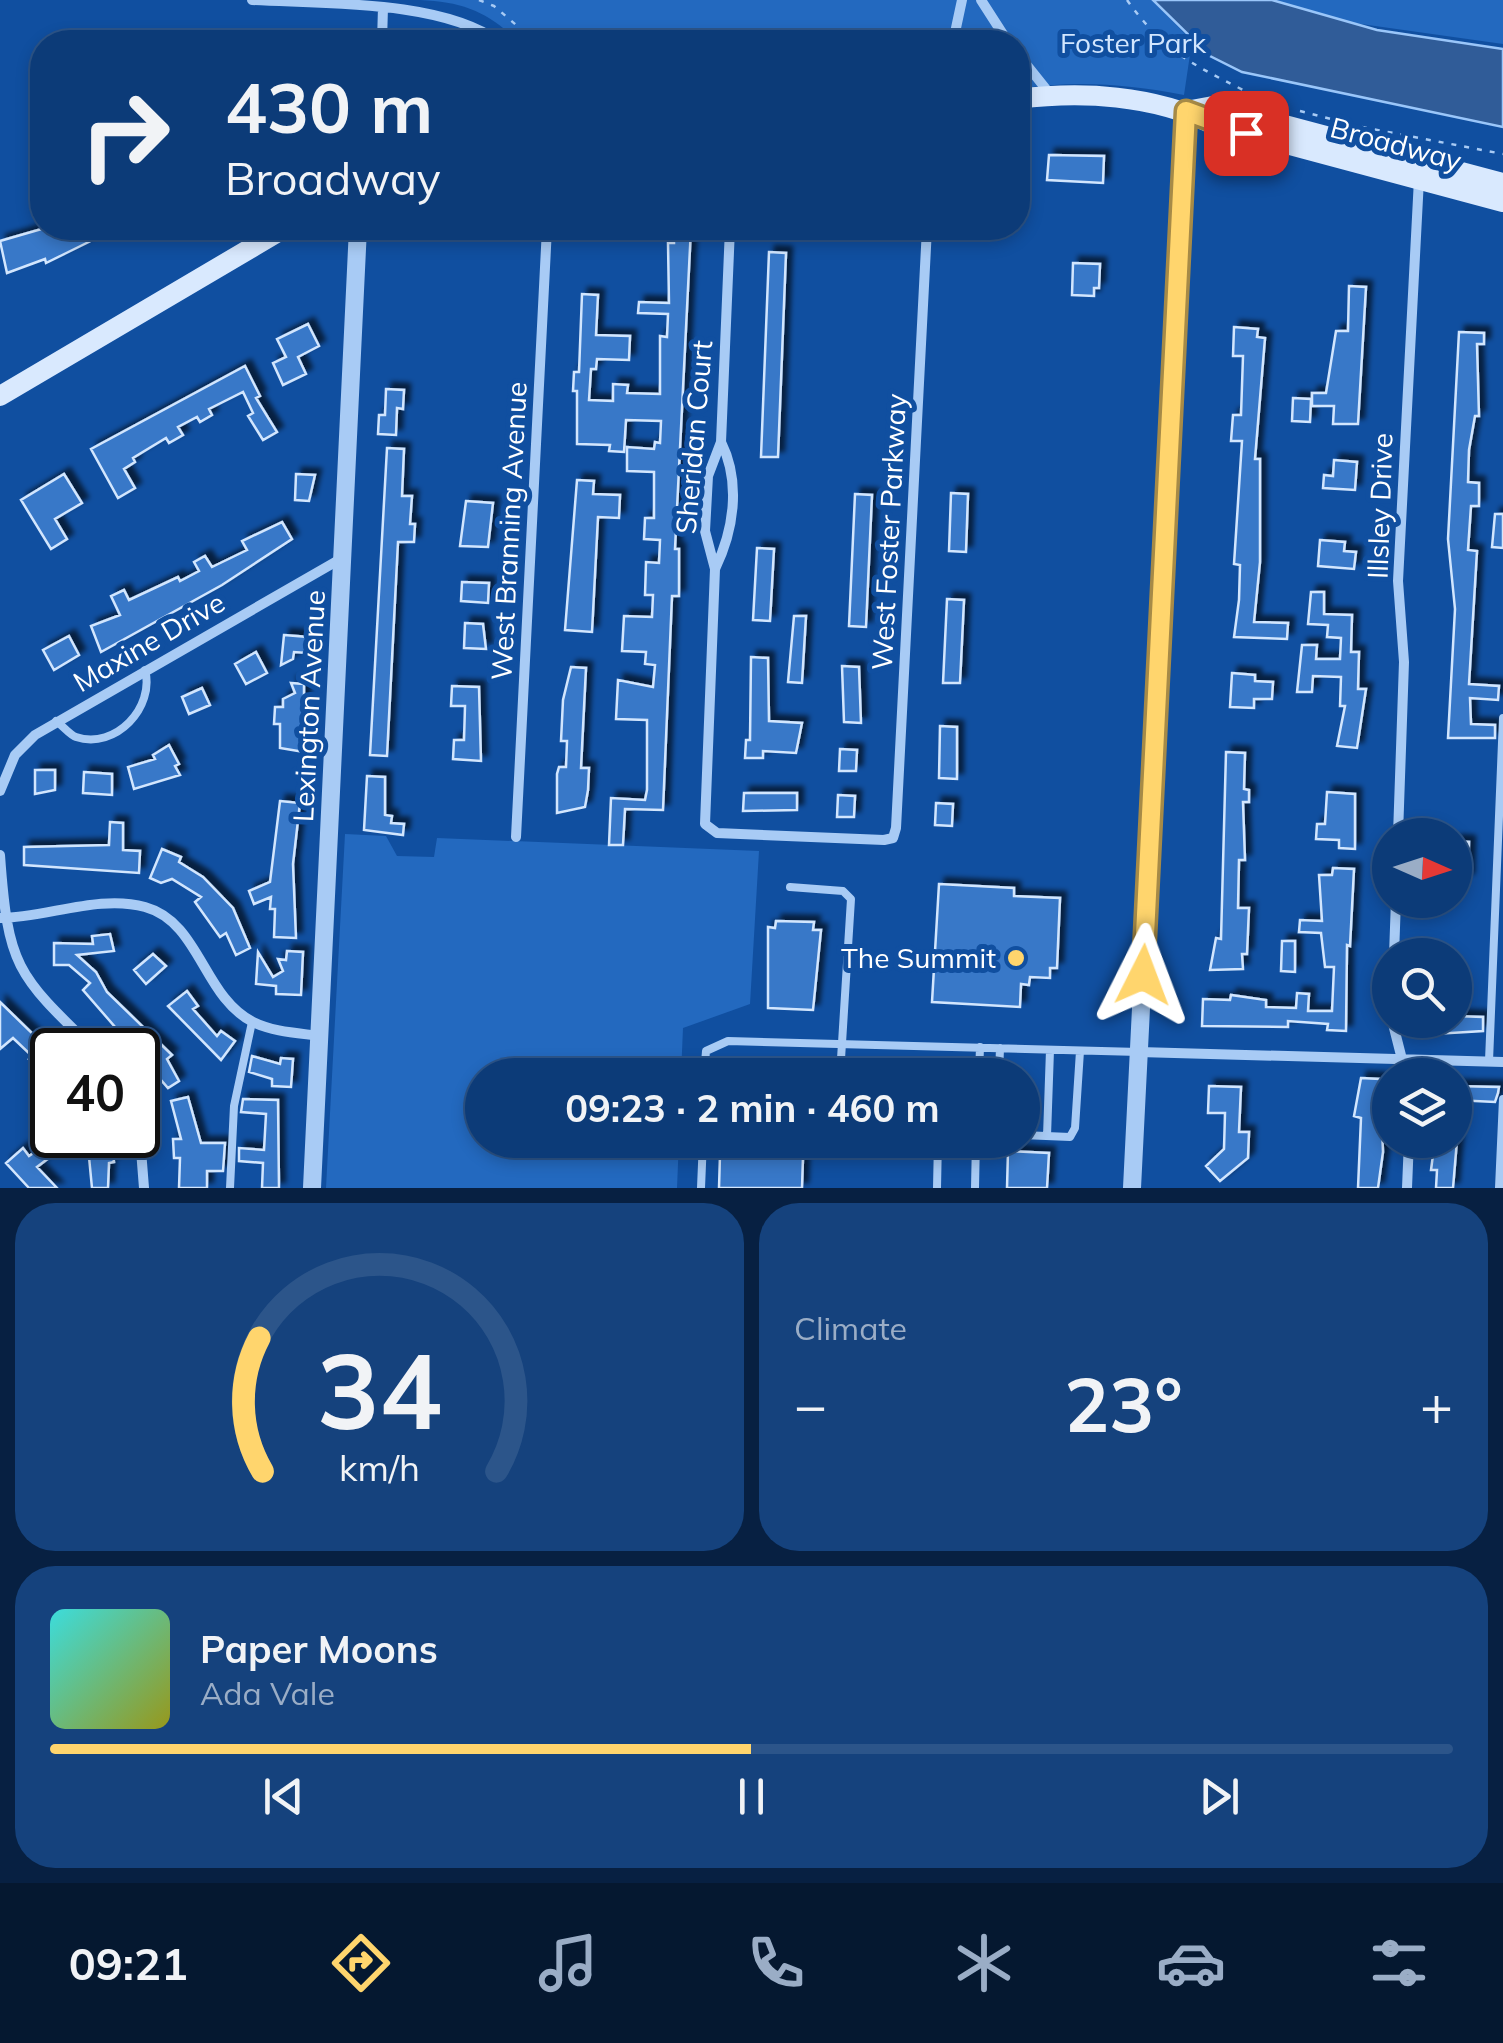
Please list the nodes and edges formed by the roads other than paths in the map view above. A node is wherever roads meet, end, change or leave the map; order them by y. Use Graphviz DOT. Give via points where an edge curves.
graph roads {
  1 [pos="252,0"];
  2 [pos="962,0"];
  3 [pos="980,0"];
  4 [pos="383,6"];
  5 [pos="382,30"];
  6 [pos="481,30"];
  7 [pos="956,30"];
  8 [pos="1000,30"];
  9 [pos="1030,69"];
  10 [pos="1051,95"];
  11 [pos="1030,98"];
  12 [pos="1186,111"];
  13 [pos="1419,178"];
  14 [pos="1503,184"];
  15 [pos="1503,202"];
  16 [pos="266,240"];
  17 [pos="357,240"];
  18 [pos="546,240"];
  19 [pos="729,240"];
  20 [pos="926,240"];
  21 [pos="0,396"];
  22 [pos="721,442"];
  23 [pos="344,556"];
  24 [pos="714,569"];
  25 [pos="146,670"];
  26 [pos="1503,718"];
  27 [pos="56,721"];
  28 [pos="0,790"];
  29 [pos="1398,818"];
  30 [pos="707,827"];
  31 [pos="516,838"];
  32 [pos="0,855"];
  33 [pos="790,886"];
  34 [pos="2,918"];
  35 [pos="252,1022"];
  36 [pos="73,1028"];
  37 [pos="320,1036"];
  38 [pos="842,1046"];
  39 [pos="980,1047"];
  40 [pos="1000,1048"];
  41 [pos="1050,1050"];
  42 [pos="1080,1051"];
  43 [pos="1139,1052"];
  44 [pos="705,1058"];
  45 [pos="841,1058"];
  46 [pos="980,1058"];
  47 [pos="1000,1058"];
  48 [pos="1372,1058"];
  49 [pos="1472,1061"];
  50 [pos="1489,1061"];
  51 [pos="1503,1062"];
  52 [pos="1503,1099"];
  53 [pos="1040,1136"];
  54 [pos="1046,1136"];
  55 [pos="142,1158"];
  56 [pos="702,1158"];
  57 [pos="938,1158"];
  58 [pos="976,1158"];
  59 [pos="1408,1158"];
  60 [pos="144,1188"];
  61 [pos="230,1188"];
  62 [pos="312,1188"];
  63 [pos="701,1188"];
  64 [pos="937,1188"];
  65 [pos="975,1188"];
  66 [pos="1132,1188"];
  67 [pos="1407,1188"];
  68 [pos="1499,1188"];
  1 -- 4 [label="street"];
  2 -- 7 [label="street"];
  3 -- 8 [label="street"];
  4 -- 5 [label="street"];
  4 -- 6 [label="street"];
  9 -- 10 [label="street"];
  10 -- 11 [label="main road"];
  10 -- 12 [label="main road" via="1112,96"];
  12 -- 13 [label="main road, Broadway" via="1212,124"];
  12 -- 14 [label="main road, Broadway" via="1213,106"];
  12 -- 43 [label="street"];
  13 -- 15 [label="main road, Broadway"];
  13 -- 29 [label="street, Illsley Drive" via="1398,580 1404,662"];
  16 -- 21 [label="main road"];
  17 -- 23 [label="street, Lexington Avenue"];
  18 -- 31 [label="street, West Branning Avenue"];
  19 -- 22 [label="street, Sheridan Court"];
  20 -- 30 [label="street, West Foster Parkway" via="893,838 717,833"];
  22 -- 24 [label="street, Sheridan Court" via="708,476 705,531"];
  22 -- 24 [label="street" via="732,475 730,532"];
  23 -- 25 [label="street, Maxine Drive"];
  23 -- 37 [label="street, Lexington Avenue"];
  24 -- 30 [label="street, Sheridan Court"];
  25 -- 27 [label="street, Maxine Drive"];
  25 -- 27 [label="lane" via="144,703 133,721 108,736 76,737"];
  26 -- 50 [label="lane"];
  27 -- 28 [label="street, Maxine Drive" via="15,755"];
  32 -- 34 [label="street"];
  33 -- 38 [label="lane" via="844,891 851,899"];
  34 -- 35 [label="street" via="116,905 159,912 185,936 228,1004"];
  34 -- 36 [label="street" via="29,984"];
  35 -- 37 [label="street"];
  35 -- 61 [label="lane" via="234,1106"];
  37 -- 62 [label="street, Lexington Avenue"];
  38 -- 39 [label="lane"];
  38 -- 44 [label="lane" via="728,1041 706,1051"];
  38 -- 45 [label="lane"];
  39 -- 40 [label="lane"];
  39 -- 46 [label="lane"];
  40 -- 41 [label="lane"];
  40 -- 47 [label="lane"];
  41 -- 42 [label="lane"];
  41 -- 54 [label="lane"];
  42 -- 43 [label="lane"];
  42 -- 54 [label="lane" via="1076,1128 1070,1137"];
  43 -- 48 [label="street"];
  43 -- 66 [label="street"];
  49 -- 50 [label="street"];
  50 -- 51 [label="street"];
  52 -- 68 [label="lane"];
  53 -- 54 [label="lane"];
  55 -- 60 [label="street"];
  56 -- 63 [label="lane"];
  57 -- 64 [label="lane"];
  58 -- 65 [label="lane"];
  59 -- 67 [label="street"];
}
